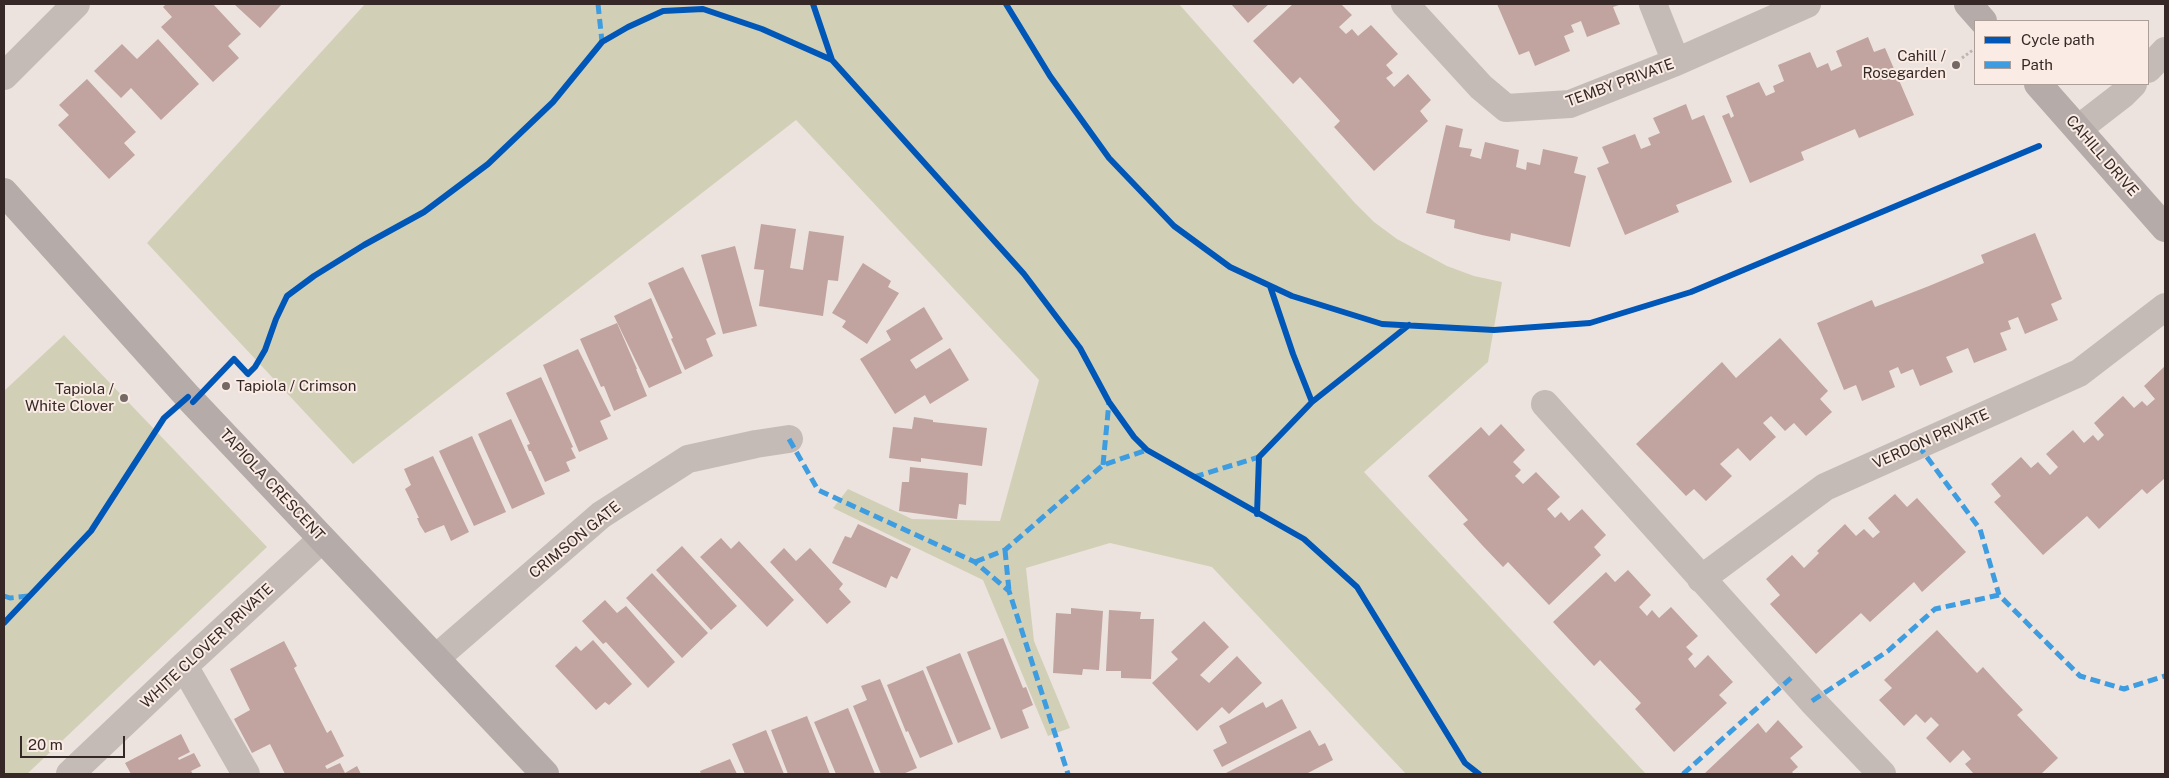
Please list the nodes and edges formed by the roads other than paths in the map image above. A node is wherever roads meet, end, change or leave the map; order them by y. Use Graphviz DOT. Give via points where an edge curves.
graph roads {
  1 [pos="76,4"];
  2 [pos="1405,4"];
  3 [pos="1653,4"];
  4 [pos="1807,4"];
  5 [pos="1968,4"];
  6 [pos="1982,20"];
  7 [pos="2165,51"];
  8 [pos="1676,62"];
  9 [pos="2149,68"];
  10 [pos="4,76"];
  11 [pos="2039,85"];
  12 [pos="2132,85"];
  13 [pos="2078,129"];
  14 [pos="4,192"];
  15 [pos="2165,228"];
  16 [pos="2165,307"];
  17 [pos="1545,404"];
  18 [pos="789,439"];
  19 [pos="322,539"];
  20 [pos="1701,579"];
  21 [pos="436,658"];
  22 [pos="184,666"];
  23 [pos="70,774"];
  24 [pos="246,774"];
  25 [pos="545,774"];
  26 [pos="1882,774"];
  1 -- 10 [label="street"];
  2 -- 8 [label="street, TEMBY PRIVATE" via="1481,87 1506,108 1570,104"];
  3 -- 8 [label="street"];
  4 -- 8 [label="street, TEMBY PRIVATE"];
  5 -- 6 [label="street"];
  7 -- 9 [label="street"];
  11 -- 13 [label="street, CAHILL DRIVE"];
  12 -- 13 [label="street"];
  13 -- 15 [label="street, CAHILL DRIVE"];
  14 -- 19 [label="street, TAPIOLA CRESCENT" via="188,397"];
  16 -- 20 [label="street, VERDON PRIVATE" via="2079,373 1825,487"];
  17 -- 20 [label="street"];
  18 -- 21 [label="street, CRIMSON GATE" via="688,459 601,515"];
  19 -- 21 [label="street, TAPIOLA CRESCENT"];
  19 -- 22 [label="street, WHITE CLOVER PRIVATE"];
  20 -- 26 [label="street"];
  21 -- 25 [label="street, TAPIOLA CRESCENT"];
  22 -- 23 [label="street, WHITE CLOVER PRIVATE"];
  22 -- 24 [label="street"];
}
